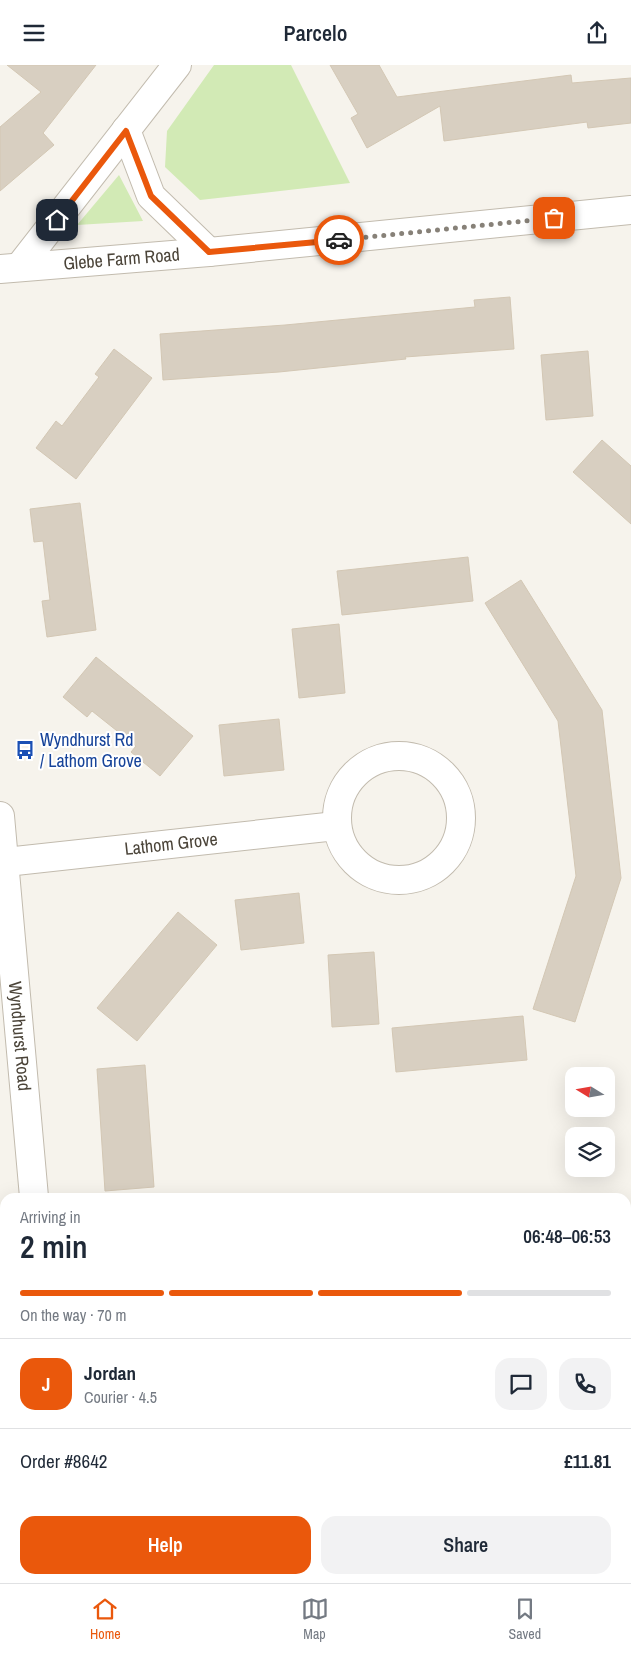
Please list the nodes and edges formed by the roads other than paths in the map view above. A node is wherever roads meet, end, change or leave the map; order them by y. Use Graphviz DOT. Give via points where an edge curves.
graph roads {
  1 [pos="177,65"];
  2 [pos="126,131"];
  3 [pos="631,210"];
  4 [pos="209,252"];
  5 [pos="10,267"];
  6 [pos="0,816"];
  7 [pos="336,826"];
  8 [pos="6,862"];
  9 [pos="34,1193"];
  1 -- 2 [label="street"];
  2 -- 4 [label="street" via="151,196"];
  2 -- 5 [label="street"];
  3 -- 4 [label="street, Glebe Farm Road"];
  4 -- 5 [label="street, Glebe Farm Road"];
  6 -- 8 [label="street, Wyndhurst Road"];
  7 -- 7 [label="street" via="337,807 344,788 371,762 390,756 410,756 436,768 455,790 461,809 461,828 454,847 442,863 426,875 408,880 388,880 369,874 353,861 342,845"];
  7 -- 8 [label="street, Lathom Grove"];
  8 -- 9 [label="street, Wyndhurst Road"];
}
